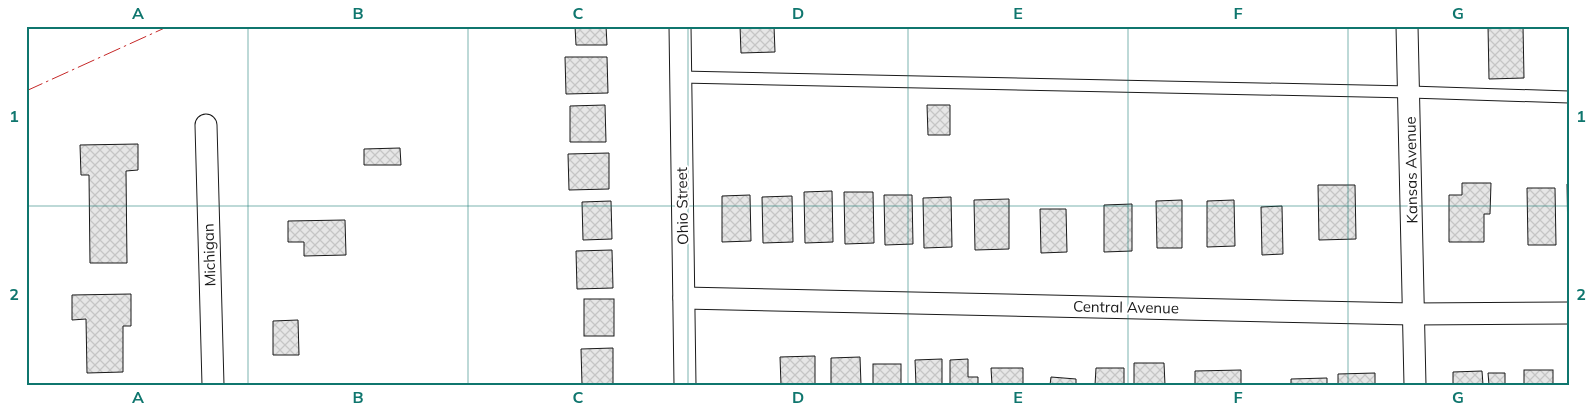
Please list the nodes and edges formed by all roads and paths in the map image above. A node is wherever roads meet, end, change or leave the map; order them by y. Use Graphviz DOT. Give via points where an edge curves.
graph roads {
  1 [pos="680,26"];
  2 [pos="1407,26"];
  3 [pos="681,78"];
  4 [pos="1410,92"];
  5 [pos="1569,97"];
  6 [pos="206,125"];
  7 [pos="684,298"];
  8 [pos="1569,313"];
  9 [pos="1412,314"];
  10 [pos="213,385"];
  11 [pos="686,385"];
  12 [pos="1415,385"];
  1 -- 3 [label="street, Ohio Street"];
  2 -- 4 [label="street, Kansas Avenue"];
  3 -- 4 [label="lane"];
  3 -- 7 [label="street, Ohio Street"];
  4 -- 5 [label="lane"];
  4 -- 9 [label="street, Kansas Avenue"];
  6 -- 10 [label="street, Michigan"];
  7 -- 9 [label="street, Central Avenue"];
  7 -- 11 [label="street, Ohio Street"];
  8 -- 9 [label="street, Central Avenue"];
  9 -- 12 [label="street, Kansas Avenue"];
}
